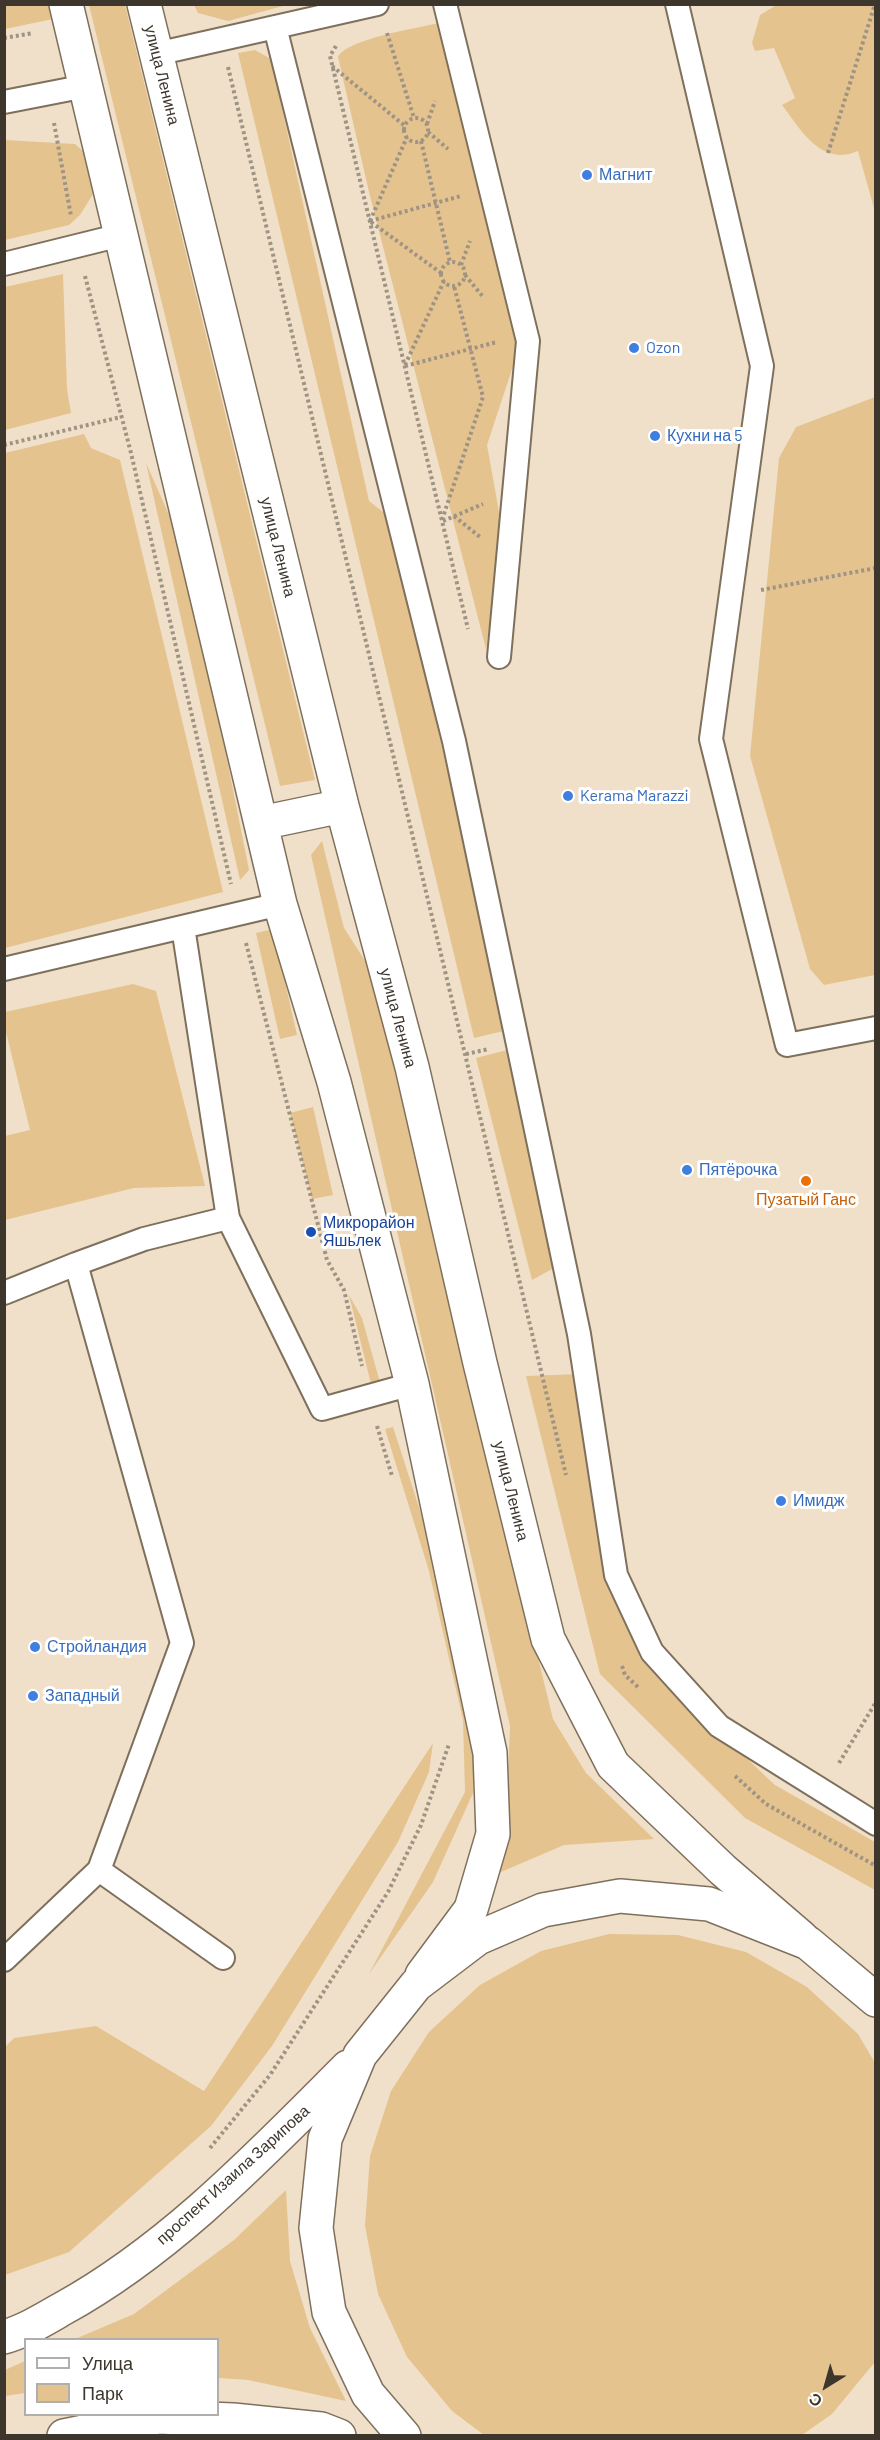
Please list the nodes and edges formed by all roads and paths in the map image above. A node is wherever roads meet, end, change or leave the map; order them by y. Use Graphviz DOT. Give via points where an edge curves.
graph roads {
  1 [pos="66,4"];
  2 [pos="144,4"];
  3 [pos="377,4"];
  4 [pos="446,4"];
  5 [pos="677,4"];
  6 [pos="875,4"];
  7 [pos="353,7"];
  8 [pos="385,26"];
  9 [pos="275,27"];
  10 [pos="33,33"];
  11 [pos="4,38"];
  12 [pos="222,40"];
  13 [pos="338,44"];
  14 [pos="156,54"];
  15 [pos="332,66"];
  16 [pos="86,86"];
  17 [pos="4,102"];
  18 [pos="414,118"];
  19 [pos="405,126"];
  20 [pos="407,137"];
  21 [pos="422,141"];
  22 [pos="828,153"];
  23 [pos="490,187"];
  24 [pos="436,203"];
  25 [pos="370,221"];
  26 [pos="121,235"];
  27 [pos="77,246"];
  28 [pos="450,262"];
  29 [pos="4,264"];
  30 [pos="441,273"];
  31 [pos="444,281"];
  32 [pos="454,286"];
  33 [pos="526,334"];
  34 [pos="471,349"];
  35 [pos="405,366"];
  36 [pos="121,417"];
  37 [pos="4,445"];
  38 [pos="486,503"];
  39 [pos="442,521"];
  40 [pos="876,568"];
  41 [pos="731,596"];
  42 [pos="499,657"];
  43 [pos="342,806"];
  44 [pos="261,823"];
  45 [pos="280,904"];
  46 [pos="238,915"];
  47 [pos="183,927"];
  48 [pos="4,969"];
  49 [pos="876,1028"];
  50 [pos="228,1218"];
  51 [pos="320,1229"];
  52 [pos="76,1264"];
  53 [pos="4,1293"];
  54 [pos="412,1384"];
  55 [pos="569,1485"];
  56 [pos="621,1664"];
  57 [pos="642,1691"];
  58 [pos="876,1702"];
  59 [pos="452,1736"];
  60 [pos="731,1772"];
  61 [pos="834,1772"];
  62 [pos="876,1824"];
  63 [pos="876,1866"];
  64 [pos="99,1870"];
  65 [pos="808,1943"];
  66 [pos="223,1958"];
  67 [pos="4,1960"];
  68 [pos="860,1977"];
  69 [pos="416,1985"];
  70 [pos="876,2000"];
  71 [pos="360,2055"];
  72 [pos="210,2149"];
  73 [pos="4,2337"];
  74 [pos="64,2436"];
  75 [pos="339,2436"];
  76 [pos="405,2436"];
  1 -- 16 [label="main road"];
  2 -- 14 [label="main road, улица Ленина"];
  3 -- 7 [label="lane"];
  4 -- 23 [label="lane"];
  5 -- 41 [label="lane" via="762,366"];
  6 -- 22 [label="path"];
  7 -- 9 [label="lane"];
  8 -- 18 [label="path"];
  9 -- 12 [label="lane"];
  9 -- 62 [label="lane" via="454,741 579,1334 616,1575 652,1652 719,1726"];
  10 -- 11 [label="path"];
  12 -- 14 [label="lane"];
  12 -- 55 [label="path"];
  13 -- 15 [label="path" via="330,56"];
  14 -- 43 [label="main road, улица Ленина"];
  15 -- 19 [label="path"];
  15 -- 25 [label="path"];
  16 -- 17 [label="lane"];
  16 -- 26 [label="main road"];
  18 -- 19 [label="path"];
  18 -- 21 [label="path" via="427,124 427,136"];
  19 -- 20 [label="path"];
  20 -- 21 [label="path"];
  20 -- 25 [label="path"];
  21 -- 24 [label="path"];
  23 -- 24 [label="path"];
  23 -- 33 [label="lane"];
  24 -- 25 [label="path"];
  24 -- 28 [label="path"];
  25 -- 30 [label="path"];
  25 -- 35 [label="path"];
  26 -- 27 [label="lane"];
  26 -- 44 [label="main road"];
  27 -- 29 [label="lane"];
  27 -- 36 [label="path"];
  28 -- 30 [label="path"];
  28 -- 32 [label="path" via="458,262 465,272 462,282"];
  30 -- 31 [label="path"];
  31 -- 32 [label="path"];
  31 -- 35 [label="path"];
  32 -- 34 [label="path"];
  33 -- 34 [label="path"];
  33 -- 42 [label="lane"];
  34 -- 35 [label="path"];
  34 -- 39 [label="path" via="483,397"];
  35 -- 39 [label="path"];
  36 -- 37 [label="path"];
  36 -- 46 [label="path"];
  38 -- 39 [label="path"];
  39 -- 42 [label="path" via="471,639"];
  40 -- 41 [label="path"];
  41 -- 49 [label="lane" via="711,739 787,1045"];
  43 -- 44 [label="main road"];
  43 -- 65 [label="main road, улица Ленина" via="412,1067 548,1639 613,1765 723,1870"];
  44 -- 45 [label="main road"];
  45 -- 46 [label="lane"];
  45 -- 54 [label="main road" via="334,1082"];
  46 -- 47 [label="lane"];
  46 -- 51 [label="path"];
  47 -- 48 [label="lane"];
  47 -- 50 [label="lane"];
  50 -- 52 [label="lane" via="144,1239"];
  50 -- 54 [label="lane" via="322,1408"];
  52 -- 53 [label="lane"];
  52 -- 64 [label="lane" via="182,1643"];
  54 -- 69 [label="main road" via="490,1753 493,1834 471,1909"];
  56 -- 57 [label="path" via="625,1675"];
  58 -- 61 [label="path"];
  59 -- 72 [label="path" via="421,1825 388,1892 270,2075"];
  60 -- 63 [label="path" via="766,1804"];
  64 -- 66 [label="lane"];
  64 -- 67 [label="lane"];
  65 -- 68 [label="main road, улица Ленина"];
  65 -- 69 [label="main road" via="709,1904 620,1896 543,1910 478,1938"];
  68 -- 70 [label="main road, улица Ленина"];
  69 -- 71 [label="main road"];
  71 -- 73 [label="main road, проспект Изаила Зарипова" via="187,2221 102,2287"];
  71 -- 76 [label="main road" via="325,2139 316,2228 330,2312 368,2394"];
  74 -- 75 [label="main road" via="158,2417 321,2429"];
}
